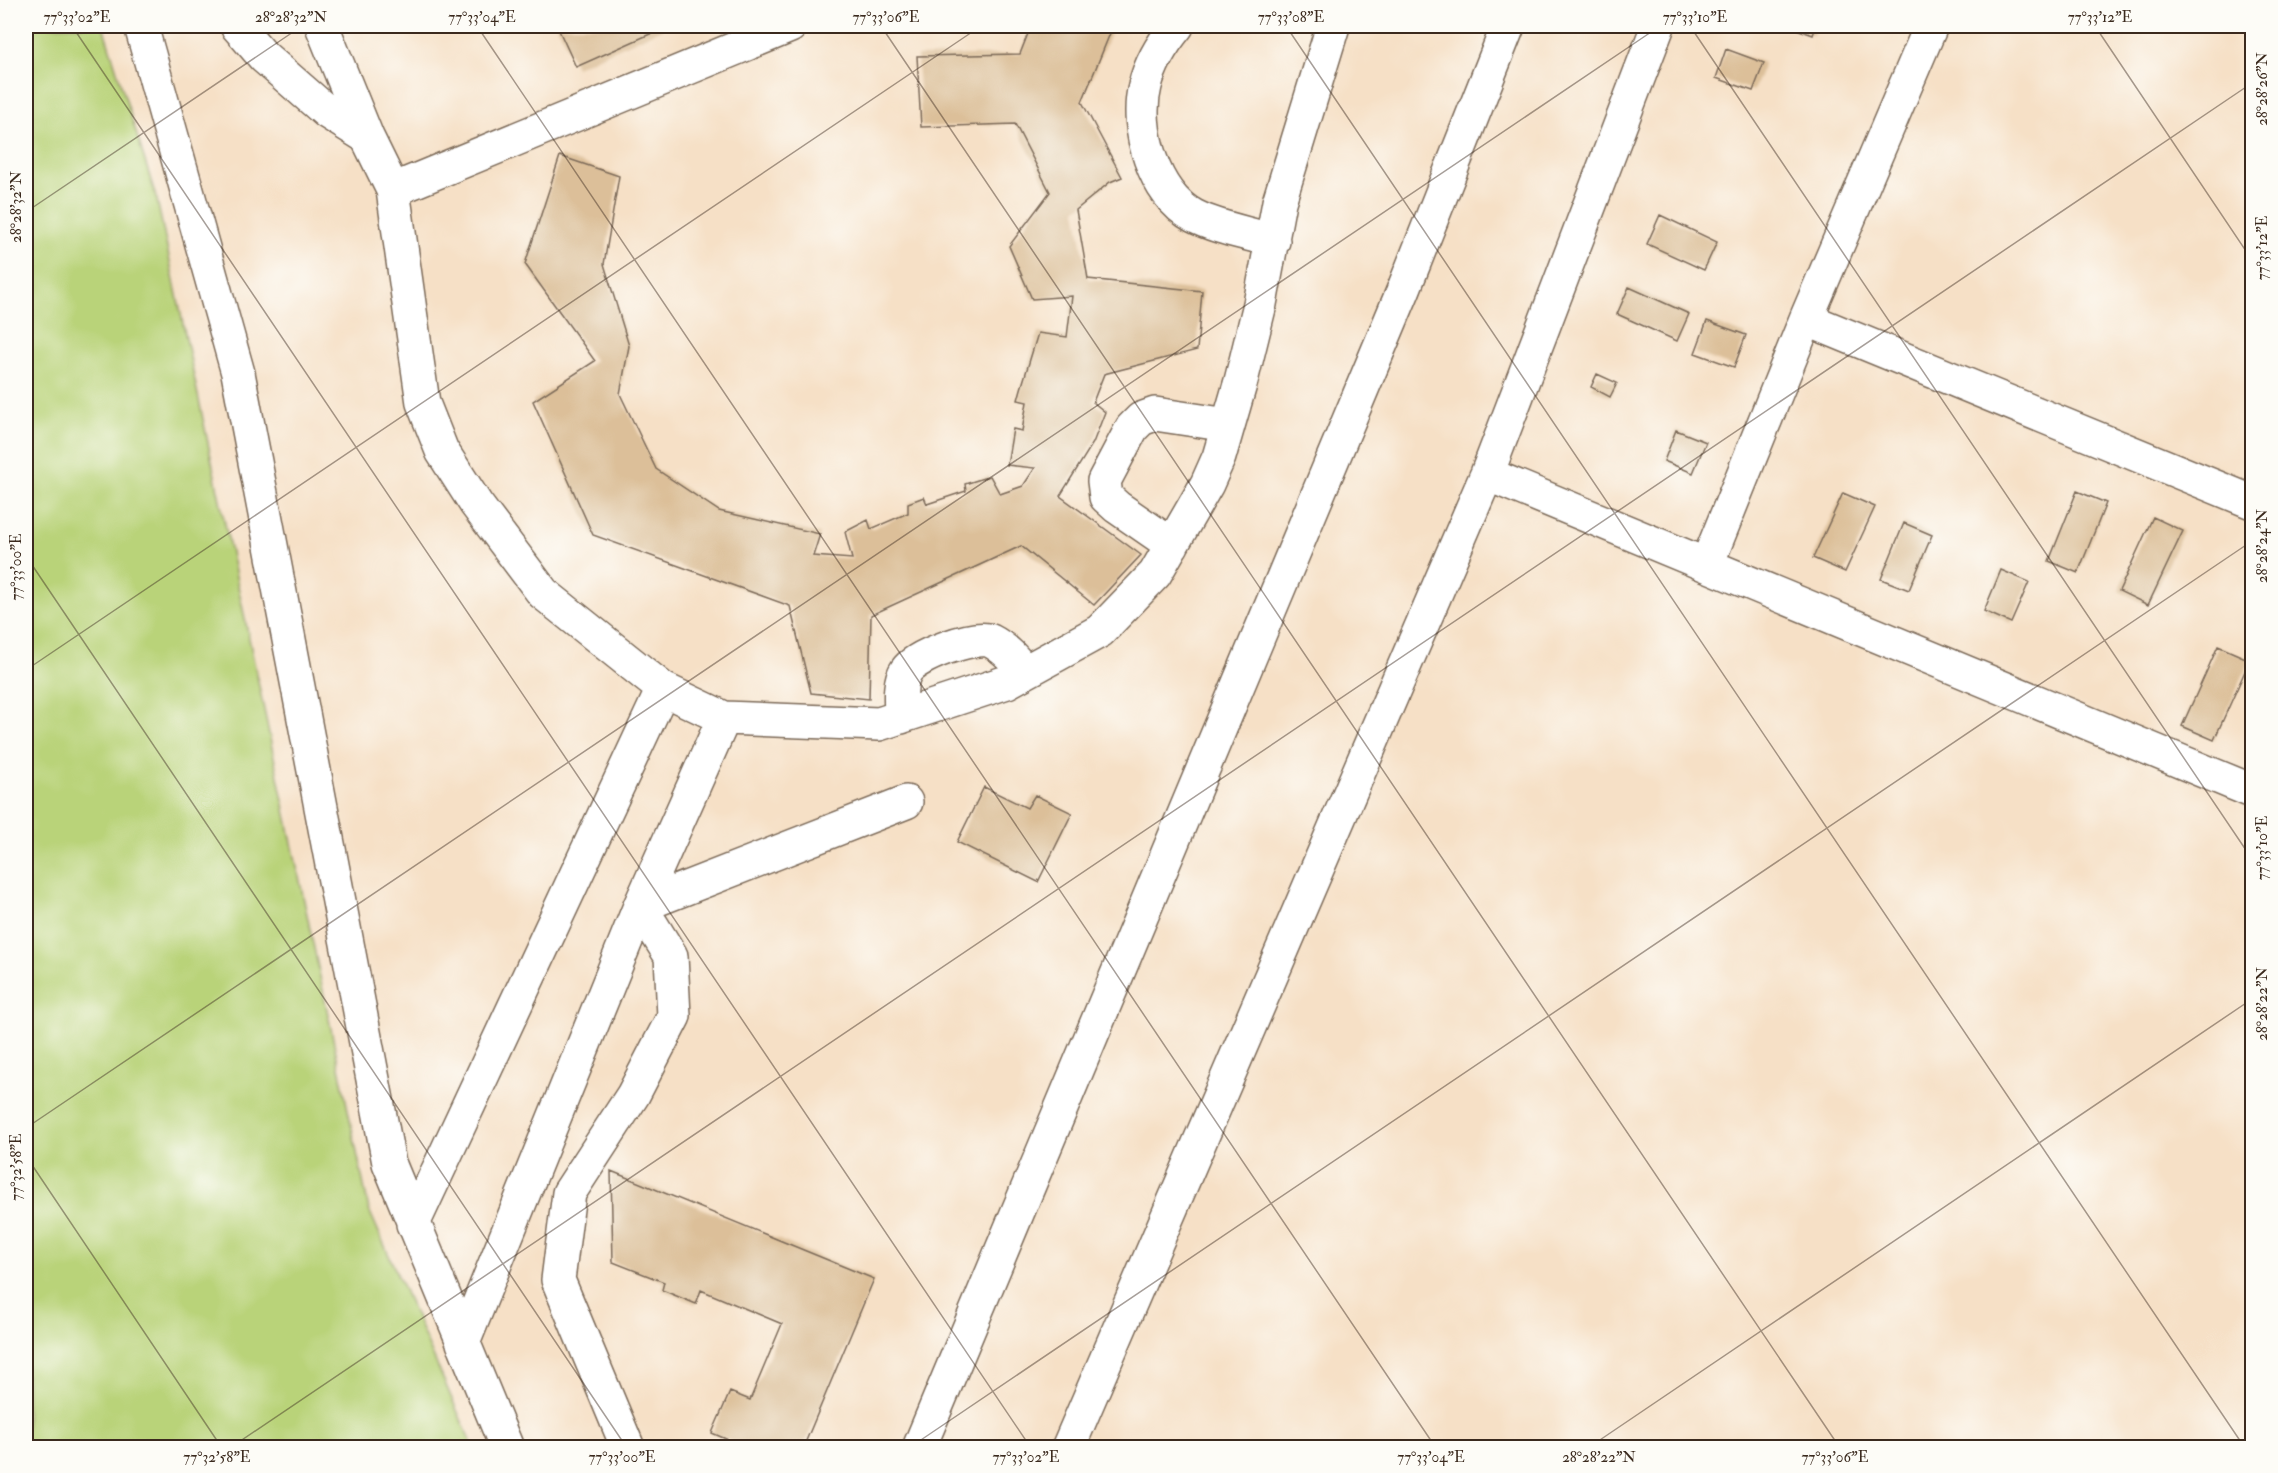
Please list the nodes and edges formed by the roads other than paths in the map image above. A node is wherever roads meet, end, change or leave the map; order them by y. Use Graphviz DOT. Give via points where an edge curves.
graph roads {
  1 [pos="141,26"];
  2 [pos="237,26"];
  3 [pos="322,26"];
  4 [pos="790,26"];
  5 [pos="1177,26"];
  6 [pos="1333,26"];
  7 [pos="1508,26"];
  8 [pos="1658,26"];
  9 [pos="1931,26"];
  10 [pos="367,137"];
  11 [pos="393,190"];
  12 [pos="1273,241"];
  13 [pos="1806,319"];
  14 [pos="1228,425"];
  15 [pos="1487,474"];
  16 [pos="2253,502"];
  17 [pos="1172,544"];
  18 [pos="1707,564"];
  19 [pos="1025,672"];
  20 [pos="663,689"];
  21 [pos="901,717"];
  22 [pos="724,718"];
  23 [pos="2253,791"];
  24 [pos="906,802"];
  25 [pos="640,906"];
  26 [pos="413,1224"];
  27 [pos="463,1343"];
  28 [pos="507,1448"];
  29 [pos="627,1448"];
  30 [pos="919,1448"];
  31 [pos="1068,1448"];
  1 -- 26 [label="street" via="238,373 388,1163"];
  2 -- 10 [label="street" via="282,73 327,111"];
  3 -- 10 [label="street"];
  4 -- 11 [label="street"];
  5 -- 12 [label="street" via="1164,42 1145,87 1143,135 1156,174 1173,199 1194,216"];
  6 -- 12 [label="street" via="1279,202"];
  7 -- 30 [label="street" via="1403,291"];
  8 -- 15 [label="street"];
  9 -- 13 [label="street"];
  10 -- 11 [label="street"];
  11 -- 20 [label="street" via="423,403 442,451 476,504 543,593"];
  12 -- 14 [label="street"];
  13 -- 16 [label="street"];
  13 -- 18 [label="street"];
  14 -- 17 [label="street" via="1207,484"];
  14 -- 17 [label="street" via="1155,414 1141,419 1132,428 1104,481 1106,497"];
  15 -- 18 [label="street"];
  15 -- 31 [label="street"];
  17 -- 19 [label="street" via="1155,574 1100,631"];
  18 -- 23 [label="street"];
  19 -- 21 [label="street" via="1007,682"];
  19 -- 21 [label="street" via="1006,650 988,639 966,642 917,659 905,672"];
  20 -- 22 [label="street"];
  20 -- 26 [label="street"];
  21 -- 22 [label="street" via="879,724"];
  22 -- 25 [label="street"];
  24 -- 25 [label="street"];
  25 -- 27 [label="street"];
  25 -- 29 [label="street" via="671,956 674,1016 633,1095 569,1192 558,1280"];
  26 -- 27 [label="street"];
  27 -- 28 [label="street"];
}
